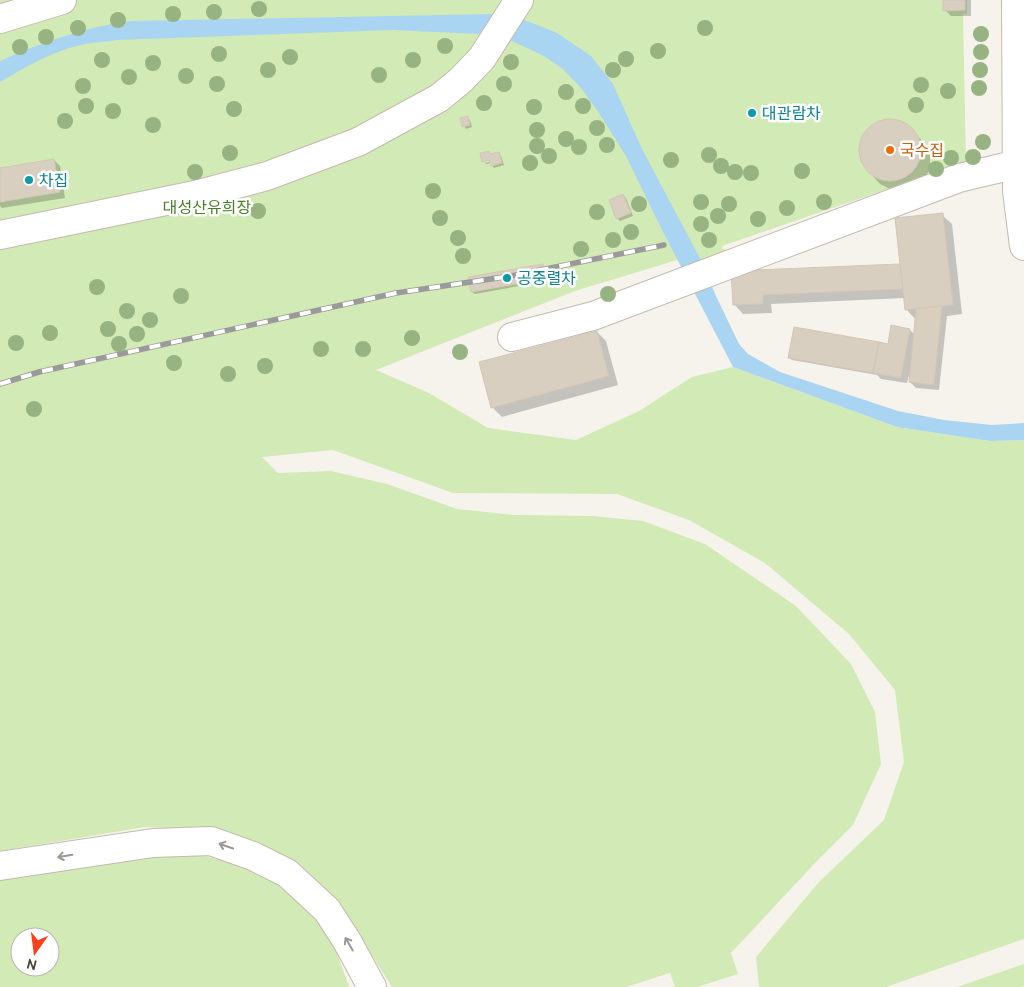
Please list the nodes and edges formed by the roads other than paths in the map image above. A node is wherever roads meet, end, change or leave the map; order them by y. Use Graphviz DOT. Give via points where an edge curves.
graph roads {
  1 [pos="62,0"];
  2 [pos="1016,0"];
  3 [pos="507,18"];
  4 [pos="0,20"];
  5 [pos="1016,164"];
  6 [pos="0,235"];
  7 [pos="1024,246"];
  8 [pos="512,337"];
  9 [pos="0,866"];
  10 [pos="372,987"];
  1 -- 4 [label="street"];
  2 -- 5 [label="street"];
  3 -- 6 [label="street" via="476,63 439,98 358,142 267,176 195,195"];
  5 -- 7 [label="street" via="1016,191"];
  5 -- 8 [label="street" via="959,178 593,316"];
  10 -- 9 [label="street, one-way" via="327,910 287,873 253,856 210,841 152,843"];
}
